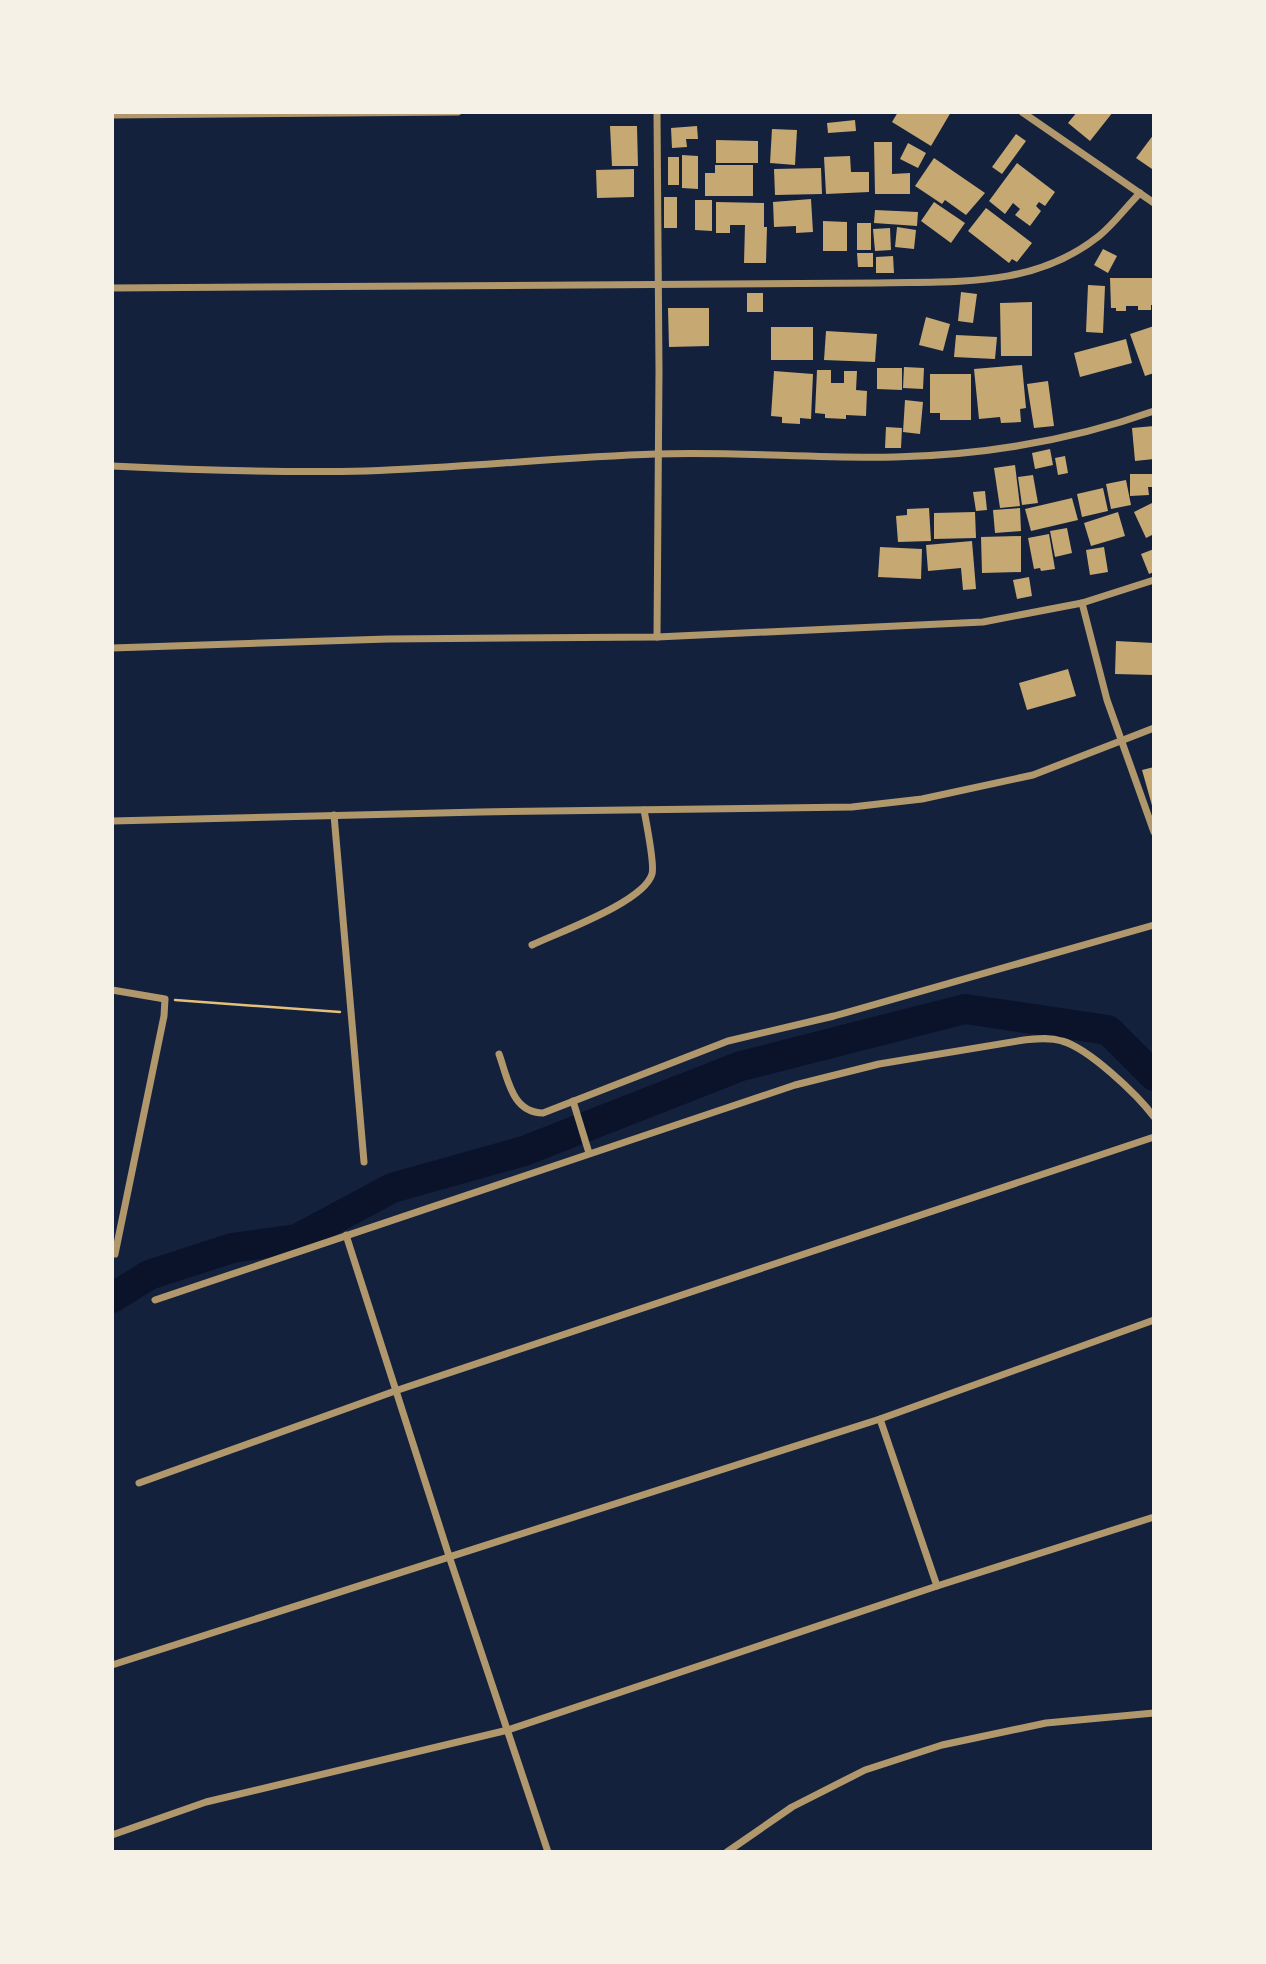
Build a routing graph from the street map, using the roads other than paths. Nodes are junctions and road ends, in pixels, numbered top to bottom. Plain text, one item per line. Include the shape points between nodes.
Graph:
1 (458, 112) edge
2 (657, 112) edge
3 (1022, 112) edge
4 (112, 115) edge
5 (1140, 193) junction
6 (1154, 203) edge
7 (659, 285) junction
8 (112, 288) edge
9 (1154, 411) edge
10 (658, 454) junction
11 (112, 466) edge
12 (1154, 580) edge
13 (1082, 603) junction
14 (657, 637) junction
15 (112, 648) edge
16 (1154, 728) edge
17 (1119, 740) junction
18 (644, 810) junction
19 (334, 815) junction
20 (112, 821) edge
21 (1154, 832) edge
22 (1154, 925) edge
23 (532, 945) dead end
24 (112, 990) edge
25 (499, 1054) dead end
26 (573, 1101) junction
27 (1154, 1117) edge
28 (1154, 1137) edge
29 (589, 1153) junction
30 (364, 1162) dead end
31 (346, 1235) junction
32 (115, 1254) dead end
33 (155, 1300) dead end
34 (1154, 1320) edge
35 (395, 1391) junction
36 (880, 1419) junction
37 (139, 1483) dead end
38 (1154, 1517) edge
39 (449, 1556) junction
40 (937, 1586) junction
41 (112, 1665) edge
42 (1154, 1713) edge
43 (508, 1730) junction
44 (112, 1835) edge
45 (548, 1852) edge
46 (727, 1852) edge

1 - 4 street
2 - 7 street
3 - 5 street
5 - 6 street
5 - 7 street via 1100,235 1064,260 1023,274 989,280
7 - 8 street
7 - 10 street
9 - 10 street via 1029,445 968,453 894,457
10 - 11 street via 369,471
10 - 14 street
12 - 13 street
13 - 14 street via 983,622
13 - 17 street
14 - 15 street
16 - 17 street
17 - 18 street via 1033,775 922,799 852,807
17 - 21 street
18 - 19 street
18 - 23 street via 652,873 647,883 621,904
19 - 20 street
19 - 30 street
22 - 26 street via 834,1016 729,1041
24 - 32 street via 165,999
25 - 26 street via 520,1105 531,1113
26 - 29 street
27 - 29 street via 1133,1091 1076,1047 1047,1038 879,1064 795,1085
28 - 35 street
29 - 31 street
31 - 33 street
31 - 35 street
34 - 36 street
35 - 37 street
35 - 39 street
36 - 39 street
36 - 40 street
38 - 40 street
39 - 41 street
39 - 43 street
40 - 43 street
42 - 46 street via 1046,1723 942,1745 865,1770 792,1807
43 - 44 street via 206,1802
43 - 45 street

